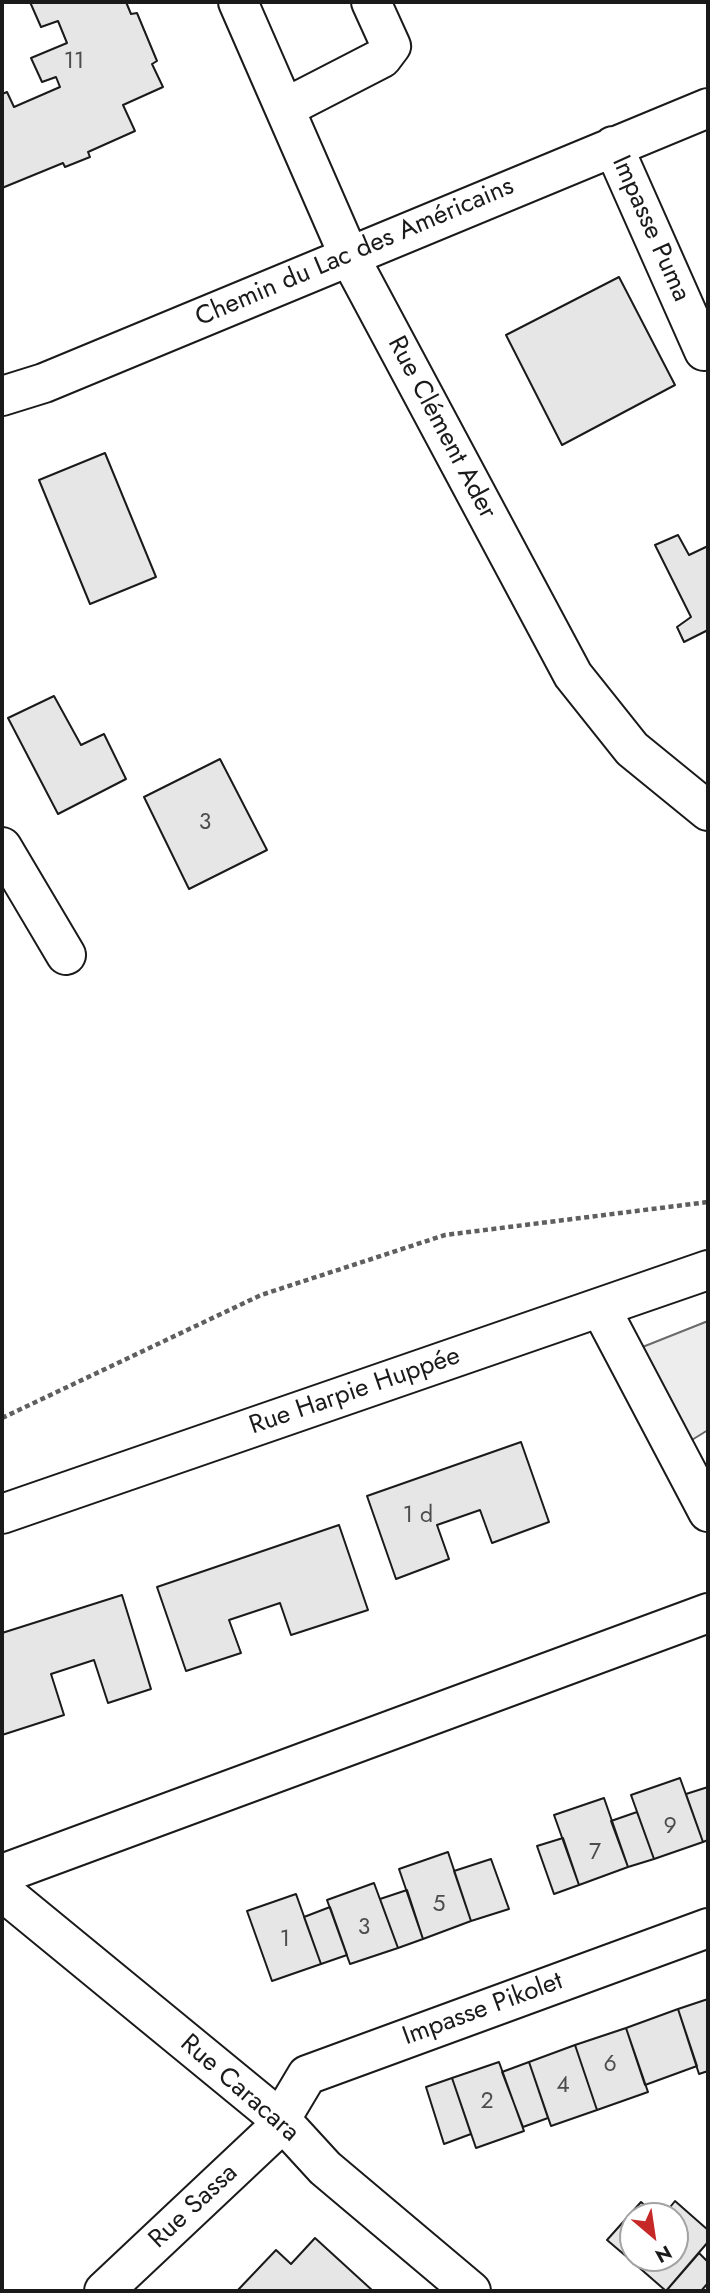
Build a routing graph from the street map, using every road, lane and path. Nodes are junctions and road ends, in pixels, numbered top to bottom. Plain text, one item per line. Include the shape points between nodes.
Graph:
1 (239, 2) edge
2 (371, 2) edge
3 (285, 108) junction
4 (708, 108) edge
5 (613, 146) junction
6 (349, 256) junction
7 (704, 351) dead end
8 (2, 396) edge
9 (708, 811) edge
10 (2, 846) edge
11 (66, 955) dead end
12 (708, 1202) edge
13 (708, 1270) edge
14 (601, 1309) junction
15 (2, 1418) edge
16 (708, 1511) edge
17 (2, 1514) edge
18 (708, 1613) edge
19 (2, 1874) edge
20 (2, 1891) edge
21 (708, 1928) edge
22 (281, 2120) junction
23 (104, 2291) edge
24 (471, 2291) edge

1 - 3 street, Rue Clément Ader
2 - 3 street via 391,46 383,58
3 - 6 street, Rue Clément Ader
4 - 5 street, Chemin du Lac des Américains
5 - 6 street, Chemin du Lac des Américains
5 - 7 street, Impasse Puma
6 - 8 street, Chemin du Lac des Américains via 44,383
6 - 9 street, Rue Clément Ader via 573,675 632,749
10 - 11 street
12 - 15 path via 445,1235 261,1295
13 - 14 street, Rue Harpie Huppée
14 - 16 street
14 - 17 street, Rue Harpie Huppée
18 - 19 street
20 - 22 street, Rue Caracara
21 - 22 street, Impasse Pikolet via 307,2075
22 - 23 street, Rue Sassa
22 - 24 street, Rue Caracara via 326,2168

